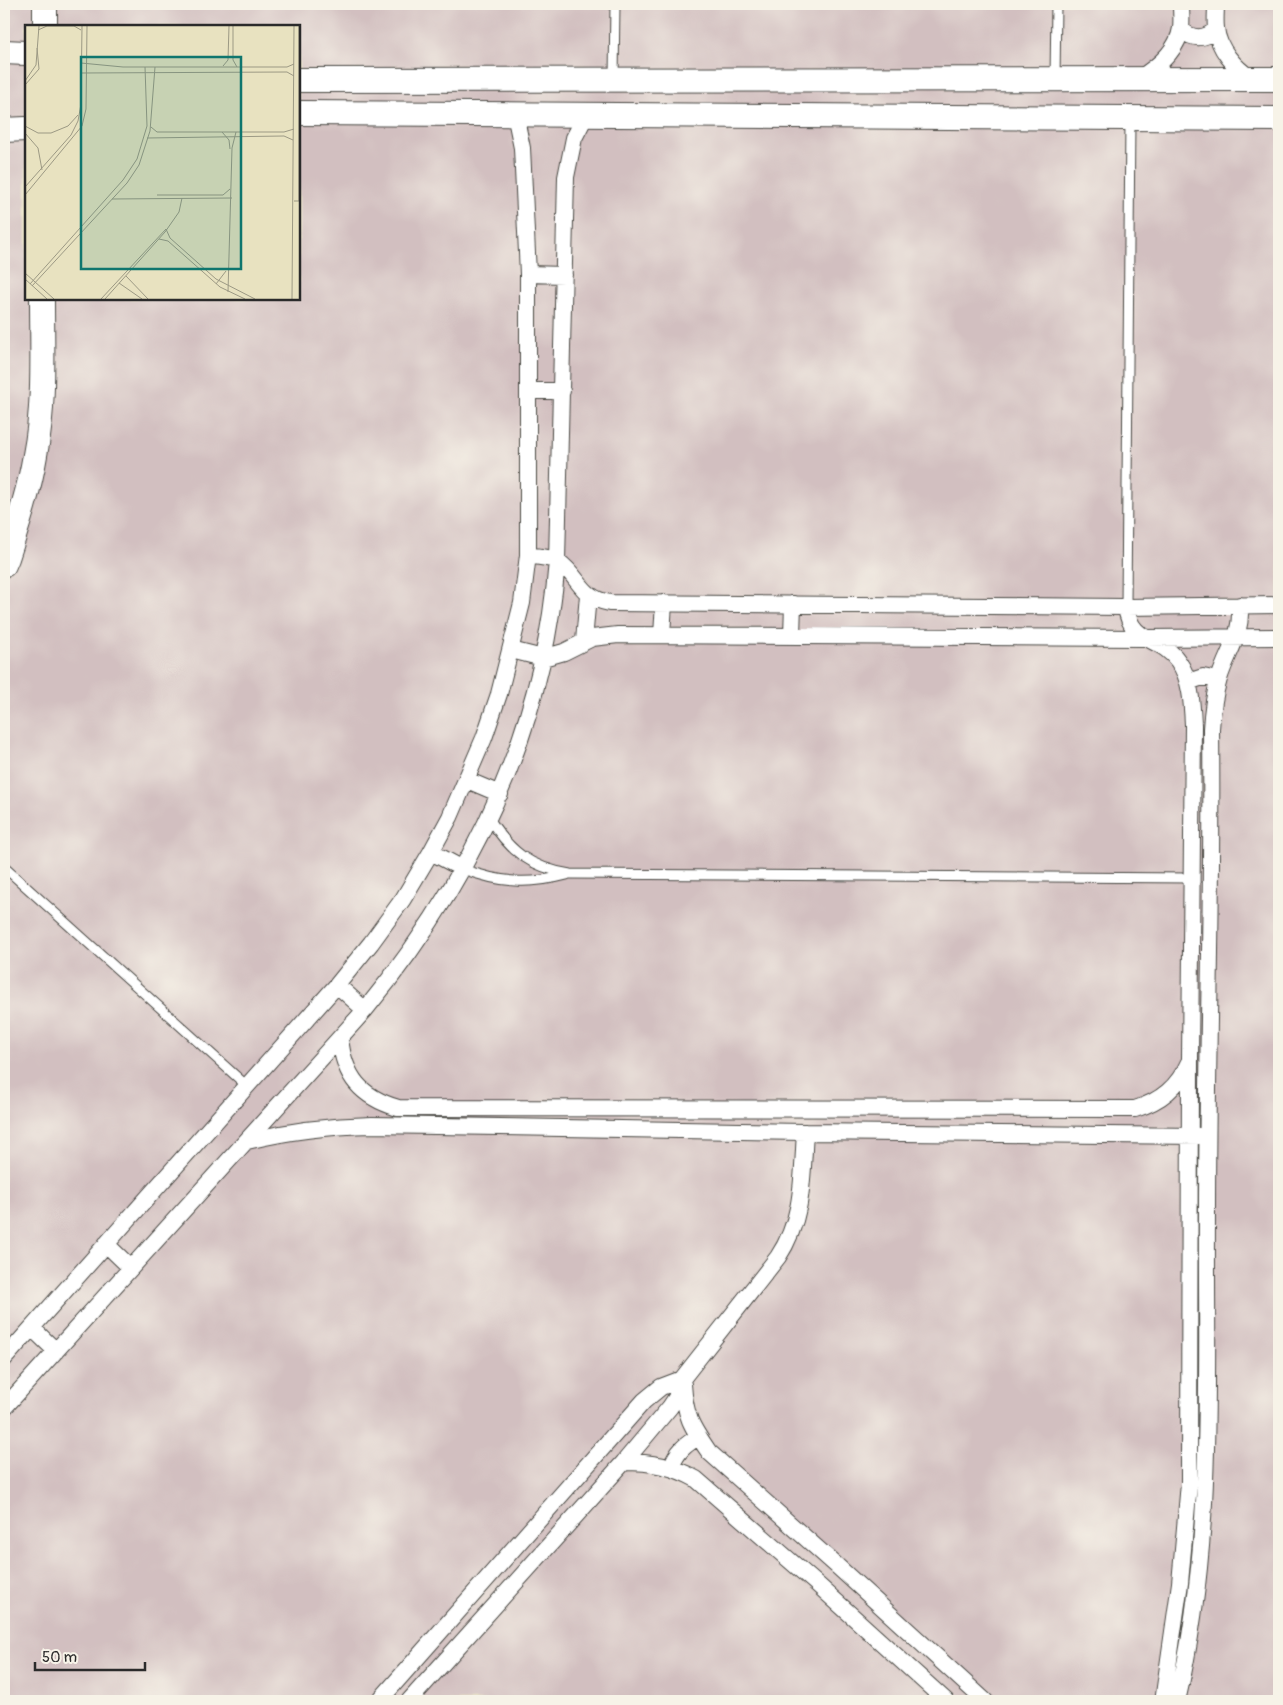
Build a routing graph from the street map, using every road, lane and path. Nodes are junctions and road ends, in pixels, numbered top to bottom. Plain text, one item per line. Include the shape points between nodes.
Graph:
1 (46, 4) edge
2 (615, 4) edge
3 (1056, 4) edge
4 (1181, 4) edge
5 (1216, 4) edge
6 (46, 25) edge
7 (1181, 29) junction
8 (1216, 29) junction
9 (4, 52) edge
10 (25, 53) edge
11 (1137, 79) junction
12 (1252, 79) junction
13 (1279, 79) edge
14 (300, 80) edge
15 (515, 80) junction
16 (589, 80) junction
17 (614, 80) junction
18 (734, 80) junction
19 (959, 80) junction
20 (1054, 80) junction
21 (300, 113) edge
22 (515, 114) junction
23 (586, 115) junction
24 (733, 116) junction
25 (959, 117) junction
26 (1130, 118) junction
27 (1279, 119) edge
28 (25, 129) edge
29 (4, 130) edge
30 (528, 274) junction
31 (564, 275) junction
32 (42, 300) edge
33 (528, 391) junction
34 (562, 392) junction
35 (528, 555) junction
36 (5, 560) edge
37 (557, 561) junction
38 (588, 595) junction
39 (664, 603) junction
40 (793, 604) junction
41 (1240, 605) junction
42 (1279, 605) edge
43 (1126, 607) junction
44 (662, 635) junction
45 (792, 635) junction
46 (1237, 636) junction
47 (1279, 637) edge
48 (1145, 638) junction
49 (584, 641) junction
50 (511, 650) junction
51 (543, 658) junction
52 (1218, 680) junction
53 (1188, 682) junction
54 (1194, 746) junction
55 (1211, 746) junction
56 (467, 780) junction
57 (500, 794) junction
58 (489, 818) junction
59 (431, 852) junction
60 (4, 867) edge
61 (463, 869) junction
62 (570, 874) junction
63 (1192, 878) junction
64 (337, 985) junction
65 (366, 1010) junction
66 (340, 1038) junction
67 (1190, 1060) junction
68 (247, 1086) junction
69 (428, 1108) junction
70 (700, 1109) junction
71 (428, 1127) junction
72 (700, 1130) junction
73 (805, 1132) junction
74 (1190, 1136) junction
75 (1207, 1136) junction
76 (247, 1141) junction
77 (106, 1244) junction
78 (132, 1268) junction
79 (32, 1328) junction
80 (56, 1351) junction
81 (4, 1359) edge
82 (682, 1379) junction
83 (1198, 1382) junction
84 (4, 1408) edge
85 (699, 1437) junction
86 (624, 1462) junction
87 (671, 1467) junction
88 (836, 1565) junction
89 (818, 1585) junction
90 (915, 1638) junction
91 (897, 1657) junction
92 (378, 1701) edge
93 (409, 1701) edge
94 (946, 1701) edge
95 (984, 1701) edge
96 (1163, 1701) edge
97 (1177, 1701) edge

1 - 6 street
2 - 17 lane
3 - 20 lane
4 - 7 street
5 - 8 street
7 - 8 street via 1198,38
7 - 11 street via 1164,59
8 - 12 street via 1229,58
9 - 10 street
11 - 12 street
11 - 20 street
12 - 13 street
14 - 15 street
15 - 16 street
15 - 22 street
16 - 17 street
16 - 23 street
17 - 18 street
18 - 19 street
18 - 24 street
19 - 20 street
19 - 25 street
21 - 22 street
22 - 23 street
22 - 30 street via 522,148
23 - 24 street
23 - 31 street via 574,138 566,177
24 - 25 street
25 - 26 street
26 - 27 street
26 - 43 lane
28 - 29 street
30 - 31 street
30 - 33 street
31 - 34 street
32 - 36 street via 40,416 36,453 28,490
33 - 34 street
33 - 35 street
34 - 37 street
35 - 37 street
35 - 50 street via 522,603
37 - 38 street
37 - 51 street
38 - 39 street via 610,603
38 - 49 street
39 - 40 street
39 - 44 street
40 - 43 street
40 - 45 street
41 - 42 street
41 - 43 street
41 - 46 street
43 - 48 street via 1131,626
44 - 45 street
44 - 49 street via 609,635
45 - 48 street
46 - 47 street
46 - 48 street
46 - 52 street
48 - 53 street via 1168,650 1177,659
49 - 51 street via 564,652
50 - 51 street
50 - 56 street via 496,703
51 - 57 street
52 - 53 street via 1203,677
52 - 55 street via 1212,712
53 - 54 street
54 - 55 street
54 - 63 street
55 - 75 street
56 - 57 street
56 - 59 street
57 - 58 street
58 - 61 street
58 - 62 lane via 514,851 537,865
59 - 61 street
59 - 64 street via 371,943
60 - 68 lane
61 - 62 lane via 484,877 520,882 549,880
61 - 65 street via 417,944
62 - 63 lane
63 - 67 street
64 - 65 street
64 - 68 street
65 - 66 street
66 - 69 street via 347,1070 368,1095 398,1108
66 - 76 street
67 - 70 street via 1174,1086 1156,1100 1135,1108
67 - 74 street
68 - 77 street
69 - 70 street
69 - 71 street
70 - 72 street
71 - 72 street
71 - 76 street via 321,1127
72 - 73 street
73 - 74 street
73 - 82 street via 798,1213 787,1244
74 - 75 street
74 - 83 street
75 - 83 street
76 - 78 street
77 - 78 street
77 - 79 street
78 - 80 street
79 - 80 street
79 - 81 street
80 - 84 street
82 - 85 street via 684,1407
82 - 86 street via 670,1407
82 - 92 street via 661,1388 644,1401
83 - 96 street via 1179,1593
83 - 97 street via 1205,1484 1192,1620
85 - 87 street via 681,1449
85 - 88 street via 709,1452
86 - 87 street
86 - 93 street
87 - 89 street via 696,1479
88 - 89 street
88 - 90 street
89 - 91 street
90 - 91 street
90 - 95 street
91 - 94 street

